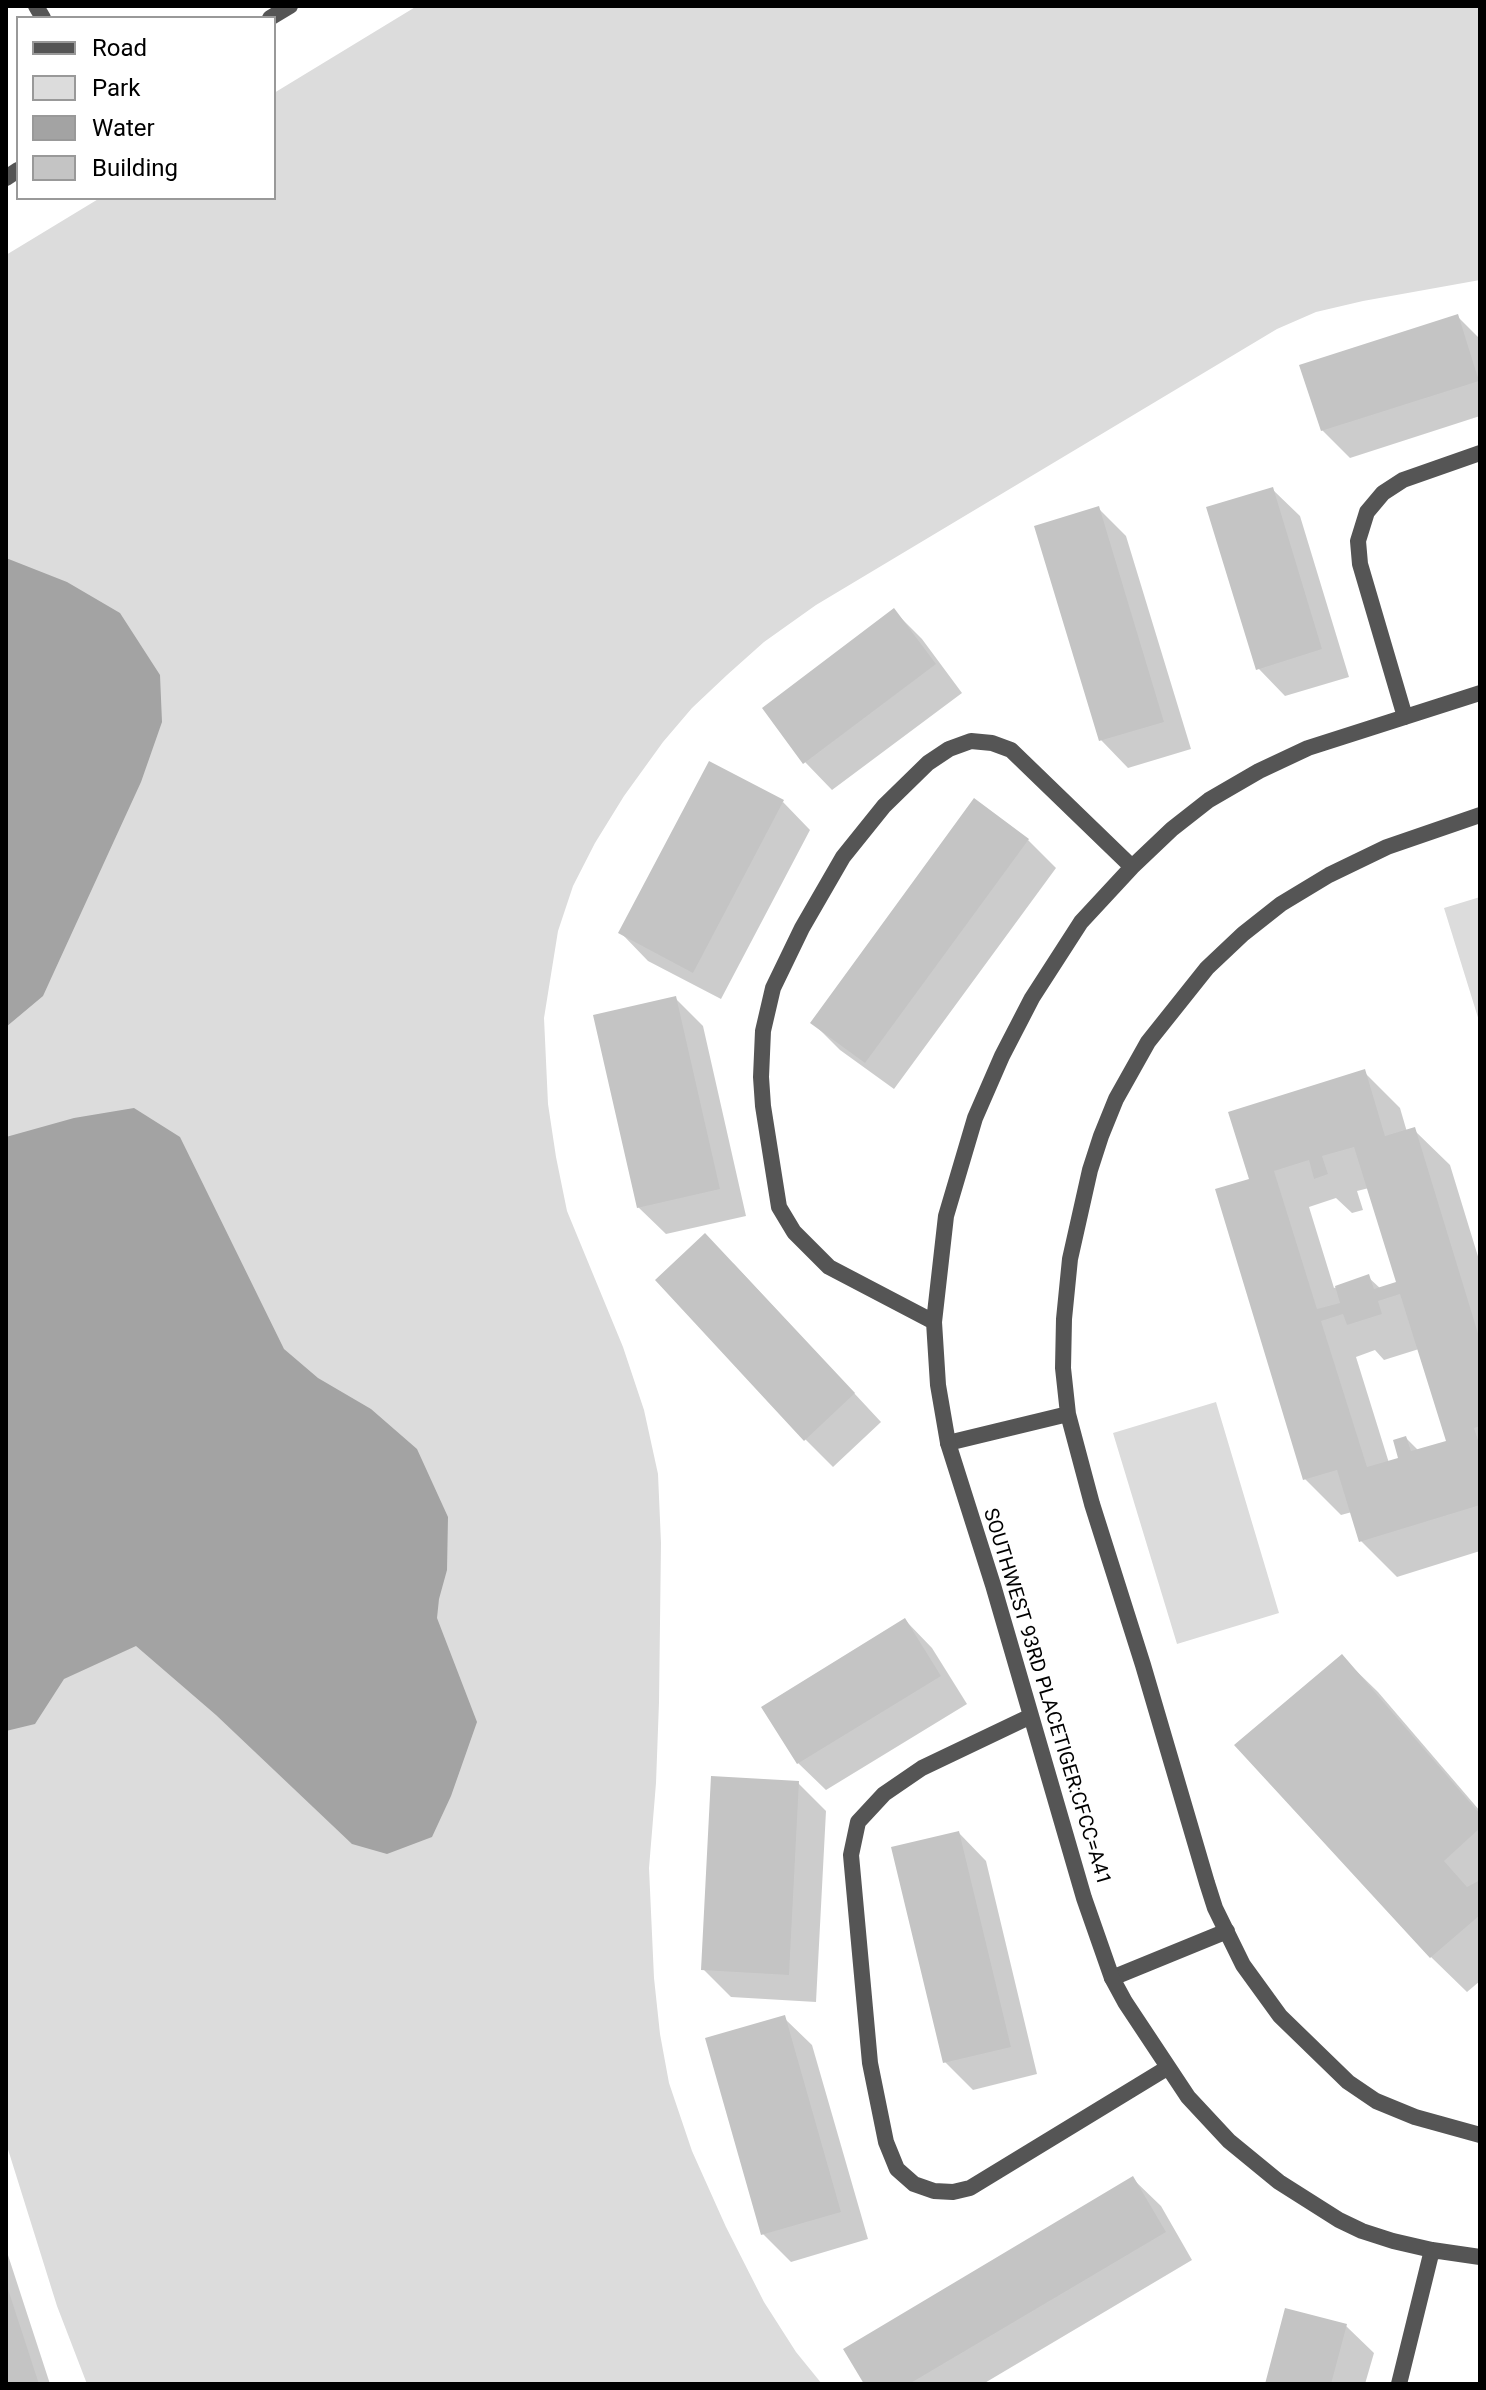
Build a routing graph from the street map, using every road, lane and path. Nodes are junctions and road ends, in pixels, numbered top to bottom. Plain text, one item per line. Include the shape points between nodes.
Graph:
1 (1480, 453) edge
2 (1480, 693) edge
3 (1405, 717) junction
4 (1480, 815) edge
5 (1132, 867) junction
6 (934, 1322) junction
7 (1068, 1414) junction
8 (948, 1443) junction
9 (1031, 1716) junction
10 (1227, 1931) junction
11 (1112, 1978) junction
12 (1167, 2068) junction
13 (1480, 2135) edge
14 (1432, 2250) junction
15 (1480, 2257) edge
16 (1399, 2384) edge

1 - 3 street via 1403,480 1383,493 1367,512 1358,541 1360,564
2 - 3 street, SOUTHWEST 93RD PLACETIGER:CFCC=A41
3 - 5 street, SOUTHWEST 93RD PLACETIGER:CFCC=A41 via 1308,748 1259,771 1209,800
4 - 7 street via 1387,847 1281,904 1207,968 1148,1042 1101,1136 1079,1214 1064,1319
5 - 6 street, SOUTHWEST 93RD PLACETIGER:CFCC=A41 via 1081,922 1055,961 975,1118 946,1216
5 - 6 street via 1011,750 971,741 928,763 843,857 773,988 763,1031 761,1077 779,1207 794,1232 829,1267
6 - 8 street, SOUTHWEST 93RD PLACETIGER:CFCC=A41
7 - 8 street
7 - 10 street via 1207,1883
8 - 9 street, SOUTHWEST 93RD PLACETIGER:CFCC=A41
9 - 11 street, SOUTHWEST 93RD PLACETIGER:CFCC=A41
9 - 12 street via 922,1768 884,1794 858,1822 852,1870 870,2063 886,2142 897,2169 914,2184 934,2191 970,2188
10 - 11 street
10 - 13 street via 1262,1993 1330,2066 1376,2101
11 - 12 street, SOUTHWEST 93RD PLACETIGER:CFCC=A41
12 - 14 street, SOUTHWEST 93RD PLACETIGER:CFCC=A41 via 1229,2141 1309,2202 1362,2231
14 - 15 street, SOUTHWEST 93RD PLACETIGER:CFCC=A41
14 - 16 street

